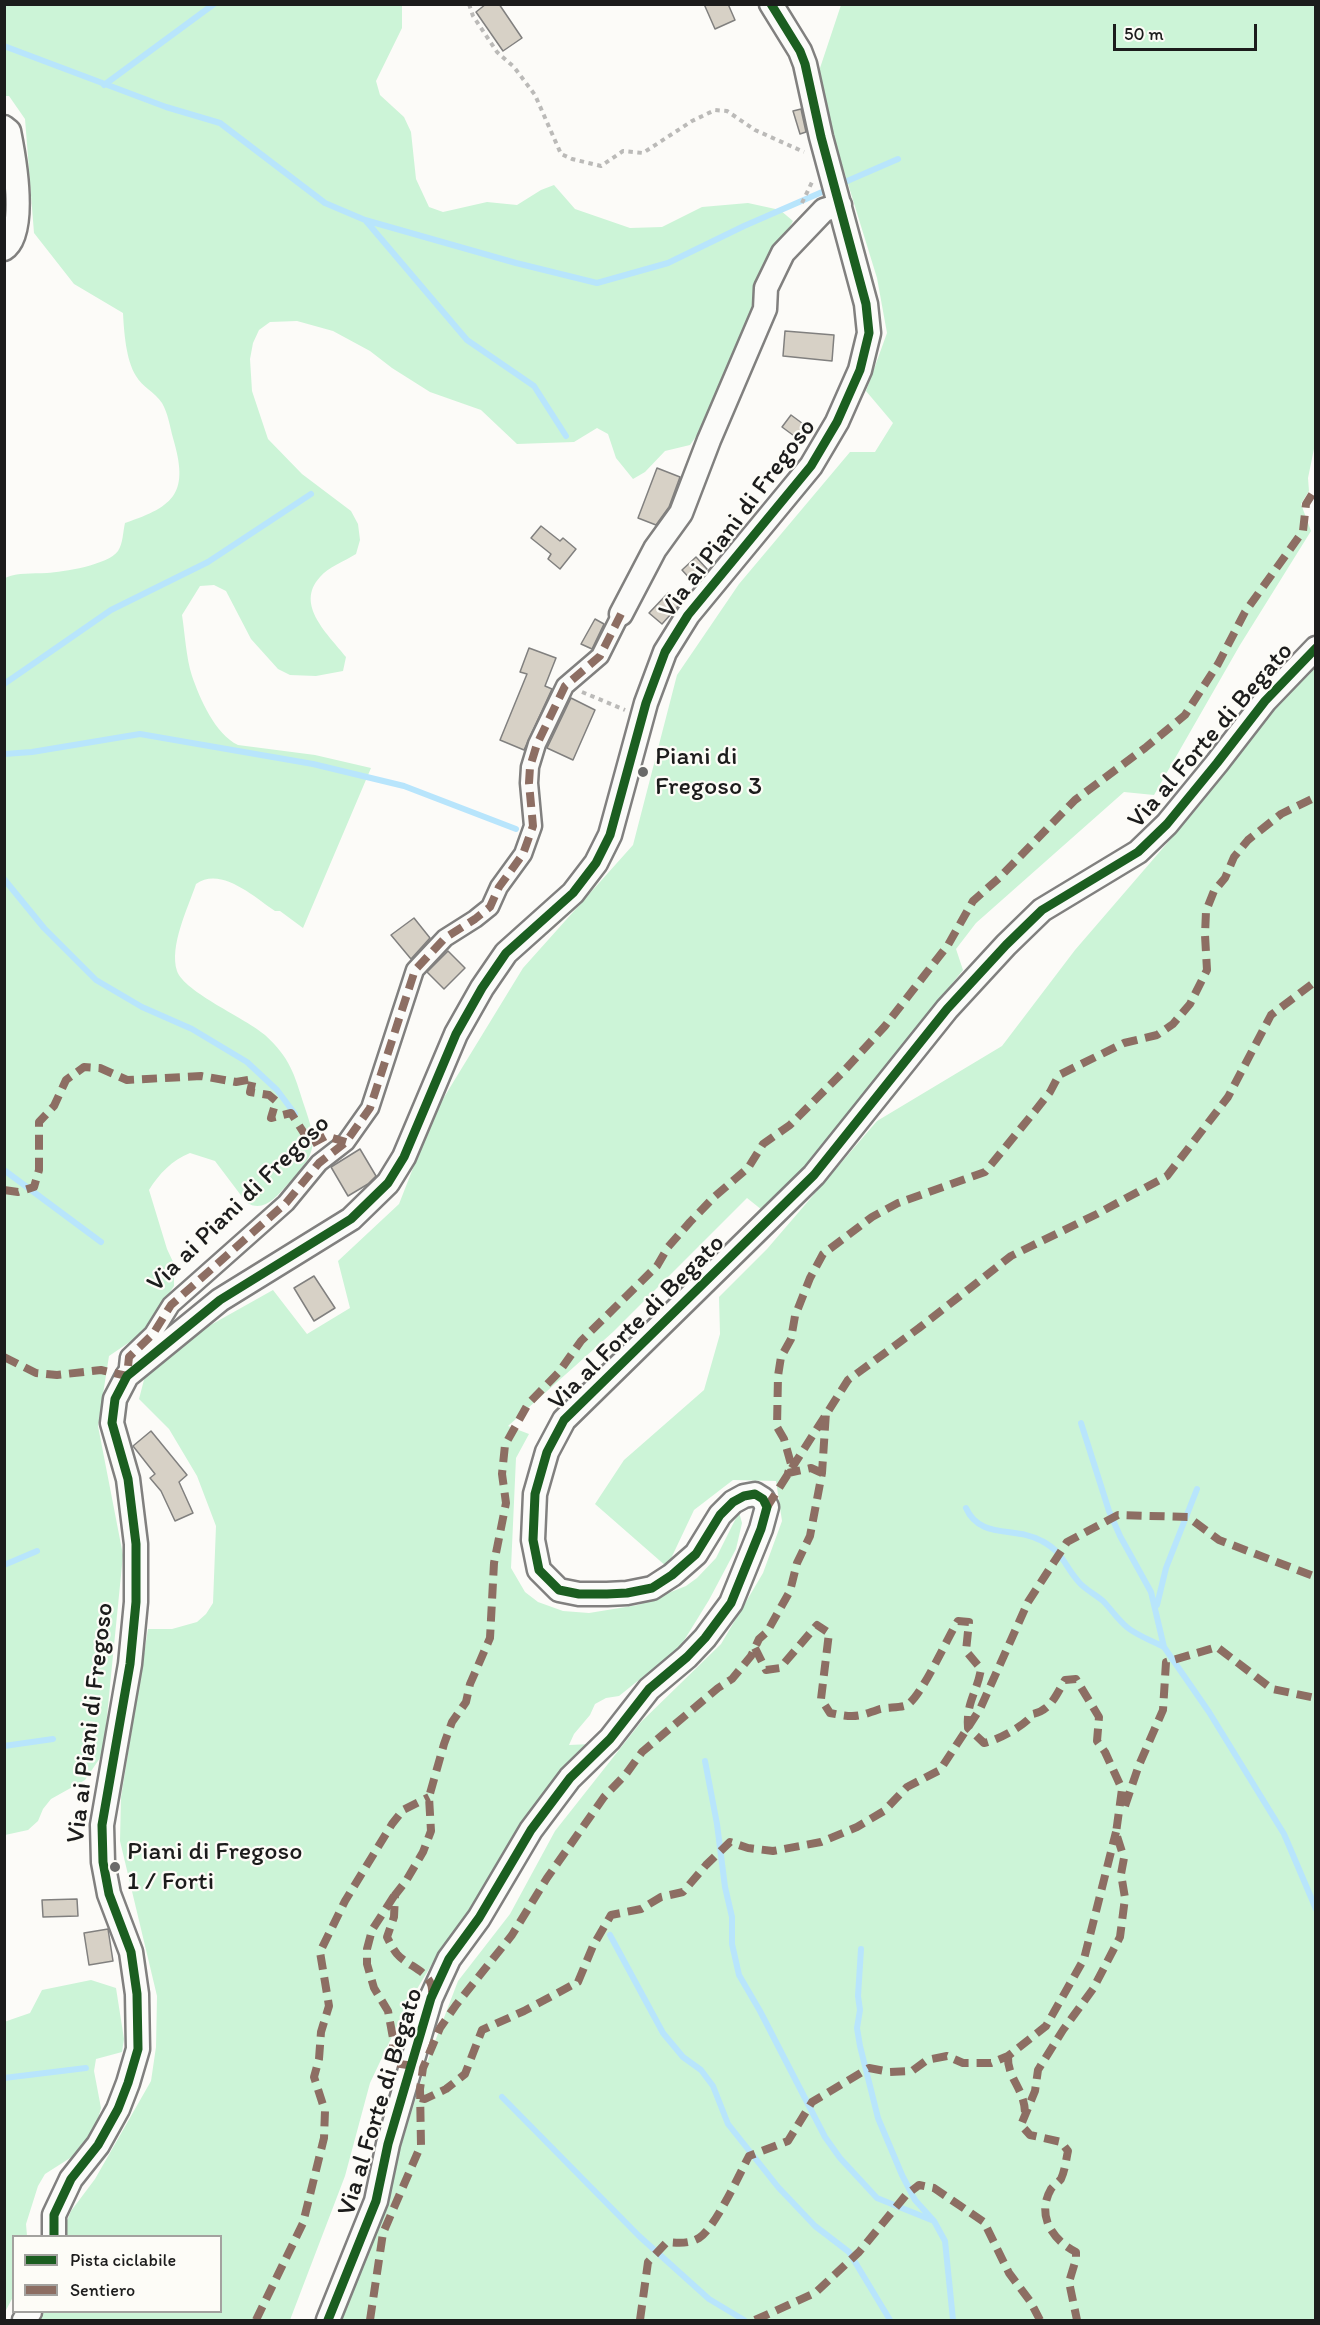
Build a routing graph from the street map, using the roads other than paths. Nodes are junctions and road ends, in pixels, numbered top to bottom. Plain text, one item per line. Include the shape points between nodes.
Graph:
1 (771, 4) edge
2 (4, 127) edge
3 (840, 205) junction
4 (4, 249) edge
5 (621, 614) joint
6 (1316, 648) edge
7 (127, 1376) junction
8 (54, 2235) edge
9 (328, 2320) edge

1 - 3 street, Via ai Piani di Fregoso via 800,51
2 - 4 street via 9,131 18,179 16,234
3 - 5 street, Via ai Piani di Fregoso via 824,210 783,253 765,288 765,309 681,513 637,580
3 - 7 street, Via ai Piani di Fregoso via 866,304 869,333 860,370 837,422 811,466 688,615 665,652 646,703 610,835 596,863 573,893 506,953 482,988 456,1034 404,1156 388,1183 351,1219 219,1300
5 - 7 street, Via ai Piani di Fregoso via 600,656 565,686 537,744 529,783 533,826 523,854 489,907 445,938 415,970 370,1108 346,1142 319,1163 286,1203 171,1305 153,1334 129,1357
6 - 9 street, Via al Forte di Begato via 1264,701 1167,824 1138,852 1042,910 1006,945 947,1009 814,1175 564,1420 547,1452 535,1494 532,1540 539,1570 559,1590 607,1594 652,1588 696,1554 720,1515 733,1502 755,1494 767,1507 731,1603 687,1658 649,1689 610,1739 570,1778 531,1830 479,1918 449,1959 428,2009 388,2144 376,2201
7 - 8 street, Via ai Piani di Fregoso via 115,1398 112,1423 128,1479 136,1544 136,1602 102,1843 109,1894 131,1952 138,2049 118,2109 98,2145 70,2179 54,2215

